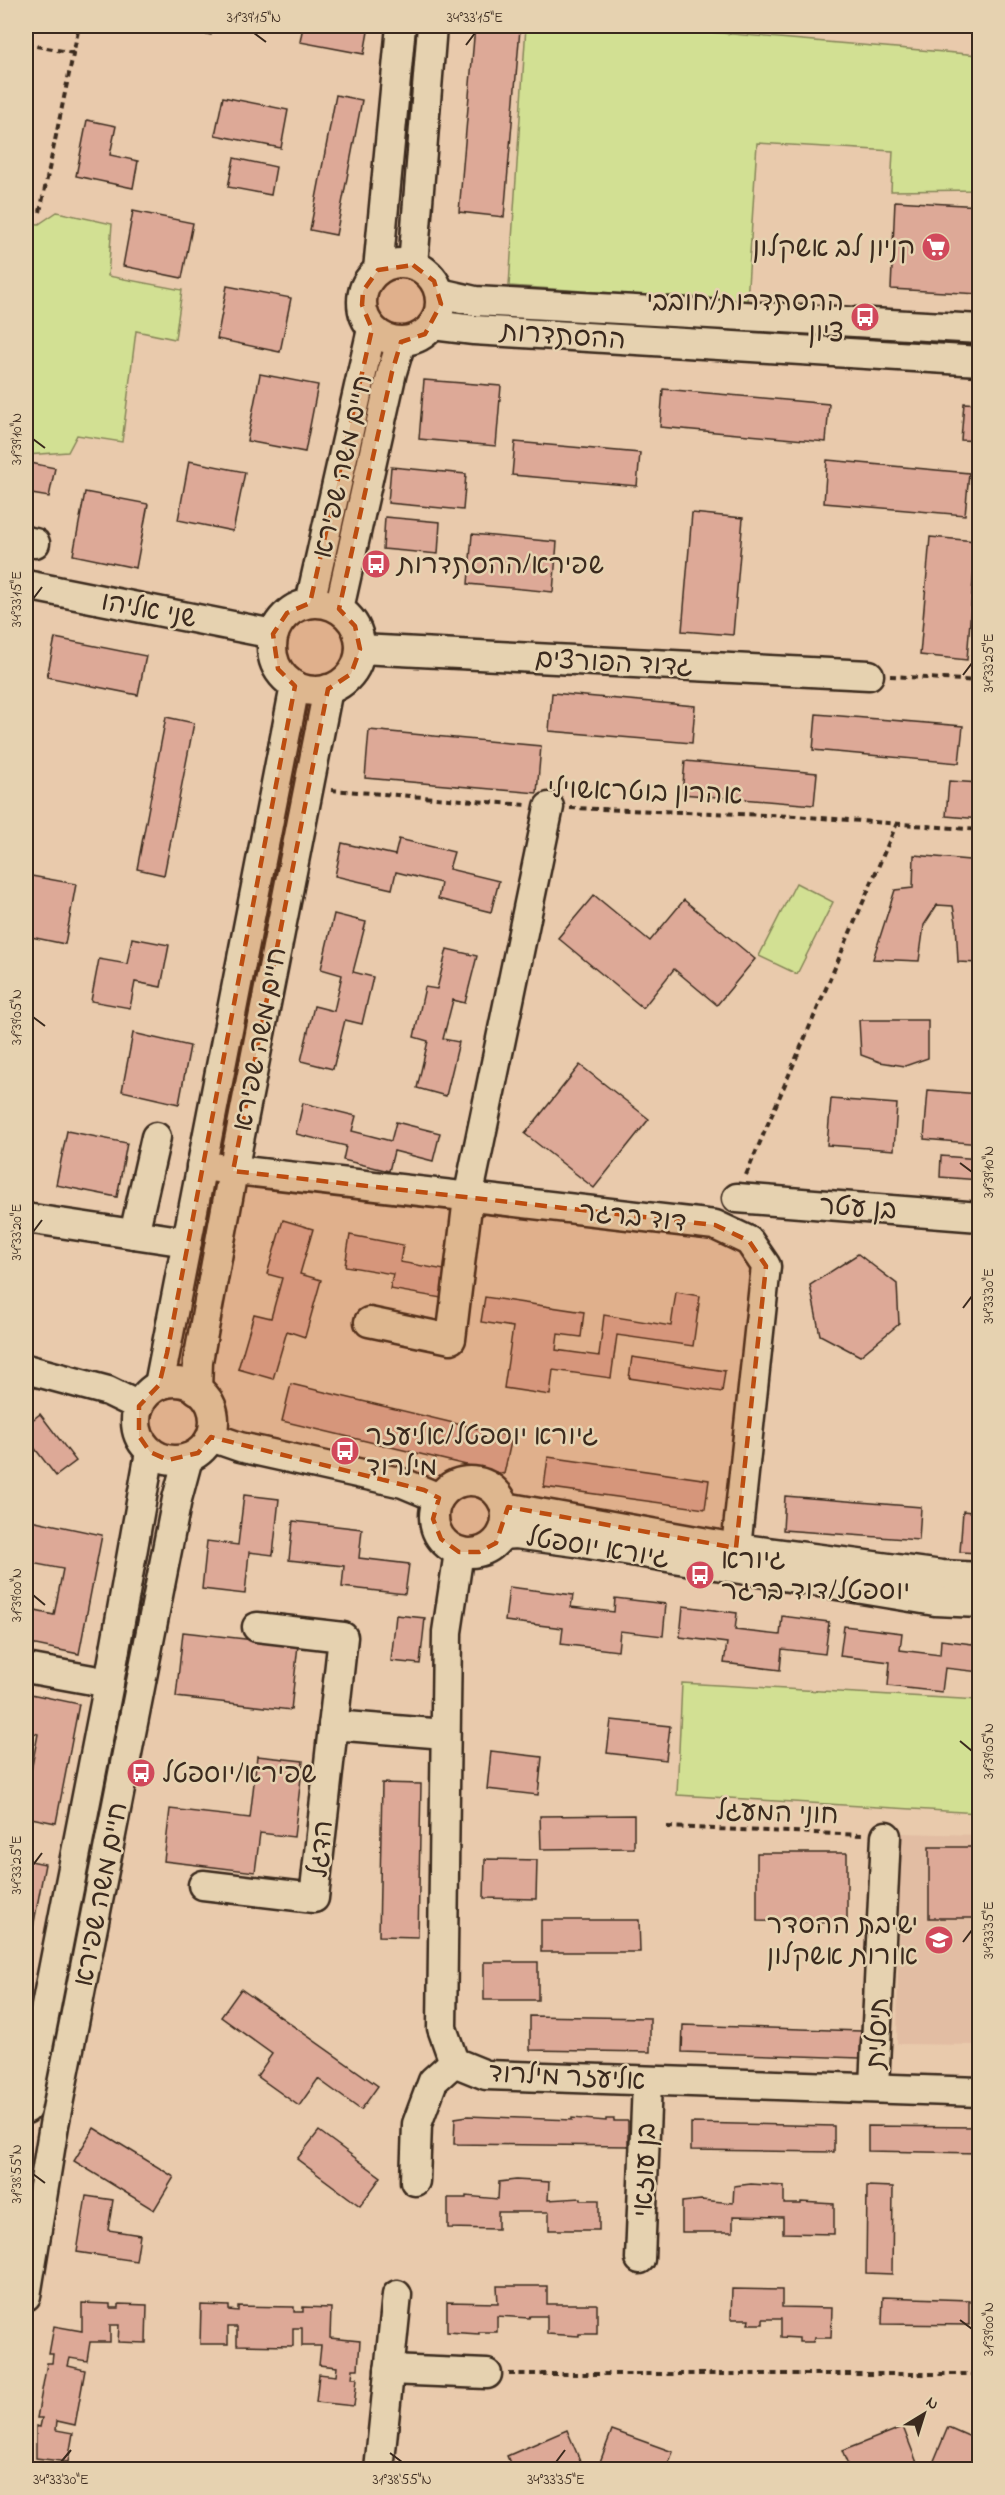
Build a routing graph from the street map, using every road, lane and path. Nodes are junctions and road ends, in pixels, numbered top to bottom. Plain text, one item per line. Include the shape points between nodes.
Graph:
1 (79, 26) edge
2 (401, 26) edge
3 (432, 26) edge
4 (26, 44) edge
5 (73, 53) junction
6 (40, 212) dead end
7 (413, 265) junction
8 (378, 270) junction
9 (440, 293) junction
10 (433, 325) junction
11 (372, 329) junction
12 (980, 329) edge
13 (401, 342) junction
14 (980, 362) edge
15 (26, 585) edge
16 (310, 603) junction
17 (339, 609) junction
18 (273, 634) junction
19 (360, 650) junction
20 (869, 675) joint
21 (980, 681) edge
22 (296, 686) junction
23 (328, 689) junction
24 (308, 788) junction
25 (549, 807) junction
26 (897, 823) junction
27 (980, 830) edge
28 (156, 1137) dead end
29 (201, 1166) junction
30 (233, 1171) junction
31 (468, 1198) junction
32 (737, 1198) joint
33 (980, 1217) edge
34 (26, 1218) edge
35 (135, 1234) junction
36 (187, 1242) junction
37 (369, 1322) dead end
38 (26, 1369) edge
39 (159, 1385) junction
40 (197, 1390) junction
41 (139, 1406) junction
42 (211, 1437) junction
43 (150, 1452) junction
44 (188, 1458) junction
45 (439, 1497) junction
46 (505, 1507) junction
47 (502, 1535) junction
48 (736, 1548) junction
49 (459, 1552) junction
50 (980, 1576) edge
51 (980, 1603) edge
52 (257, 1627) dead end
53 (26, 1668) edge
54 (109, 1683) junction
55 (333, 1725) junction
56 (445, 1734) junction
57 (667, 1827) dead end
58 (886, 1836) joint
59 (203, 1885) dead end
60 (33, 2018) edge
61 (454, 2062) junction
62 (647, 2082) junction
63 (874, 2086) junction
64 (980, 2092) edge
65 (26, 2109) edge
66 (415, 2181) dead end
67 (640, 2259) dead end
68 (397, 2295) dead end
69 (26, 2296) edge
70 (389, 2370) junction
71 (487, 2374) joint
72 (980, 2374) edge
73 (379, 2469) edge

1 - 5 path
2 - 8 street
3 - 7 street
4 - 5 path
5 - 6 path
7 - 8 street via 401,263
7 - 9 street via 425,271
8 - 11 street via 363,291 365,317
9 - 10 street via 441,304
9 - 12 street, ההסתדרות via 475,301
10 - 13 street via 414,340
10 - 14 street, ההסתדרות
11 - 13 street
11 - 16 street, חיים משה שפירא
13 - 17 street, חיים משה שפירא
15 - 18 street, שני אליהו
16 - 17 street
16 - 18 street via 287,613
17 - 19 street via 355,626
18 - 22 street via 273,658 285,679
19 - 20 street, גדוד הפורצים
19 - 23 street via 351,674
20 - 21 path
22 - 23 street via 312,691
22 - 29 street, חיים משה שפירא
23 - 24 street, חיים משה שפירא
24 - 25 path, אהרון בוטראשוילי
24 - 30 street, חיים משה שפירא
25 - 26 path, אהרון בוטראשוילי
25 - 31 street
26 - 27 path, אהרון בוטראשוילי
26 - 32 path
28 - 35 street
29 - 30 street, דוד ברגר
29 - 36 street, חיים משה שפירא
30 - 31 street, דוד ברגר
30 - 40 street, חיים משה שפירא via 198,1361
31 - 37 street via 451,1339
31 - 48 street, דוד ברגר via 716,1225 749,1241 766,1266
32 - 33 street, בן עטר
34 - 35 street
35 - 36 street
36 - 39 street, חיים משה שפירא
38 - 41 street via 108,1391
39 - 40 street via 179,1383
39 - 41 street
40 - 42 street via 213,1416
41 - 43 street via 139,1436
42 - 44 street
42 - 45 street via 403,1483
43 - 44 street via 168,1460
43 - 54 street, חיים משה שפירא
44 - 69 street, חיים משה שפירא via 54,2125
45 - 46 street via 447,1488 469,1480 491,1487
45 - 49 street via 436,1530 449,1547
46 - 47 street
46 - 48 street, גיורא יוספטל
47 - 49 street via 479,1552
47 - 51 street, גיורא יוספטל via 576,1542 935,1601
48 - 50 street, גיורא יוספטל via 942,1575
49 - 56 street, אליעזר מילרוד via 447,1632
52 - 55 street, הדגל via 343,1637
53 - 54 street
54 - 60 street, חיים משה שפירא
55 - 56 street
55 - 59 street, הדגל via 315,1898
56 - 61 street, אליעזר מילרוד via 442,2028
57 - 58 path, חוני המעגל
58 - 63 street, תיסלית
60 - 65 street, חיים משה שפירא
61 - 62 street, אליעזר מילרוד via 486,2075
61 - 66 street via 433,2081 417,2124
62 - 63 street, אליעזר מילרוד
62 - 67 street, בן עוזאי
63 - 64 street, אליעזר מילרוד
68 - 70 street
70 - 71 street
70 - 73 street
71 - 72 path

